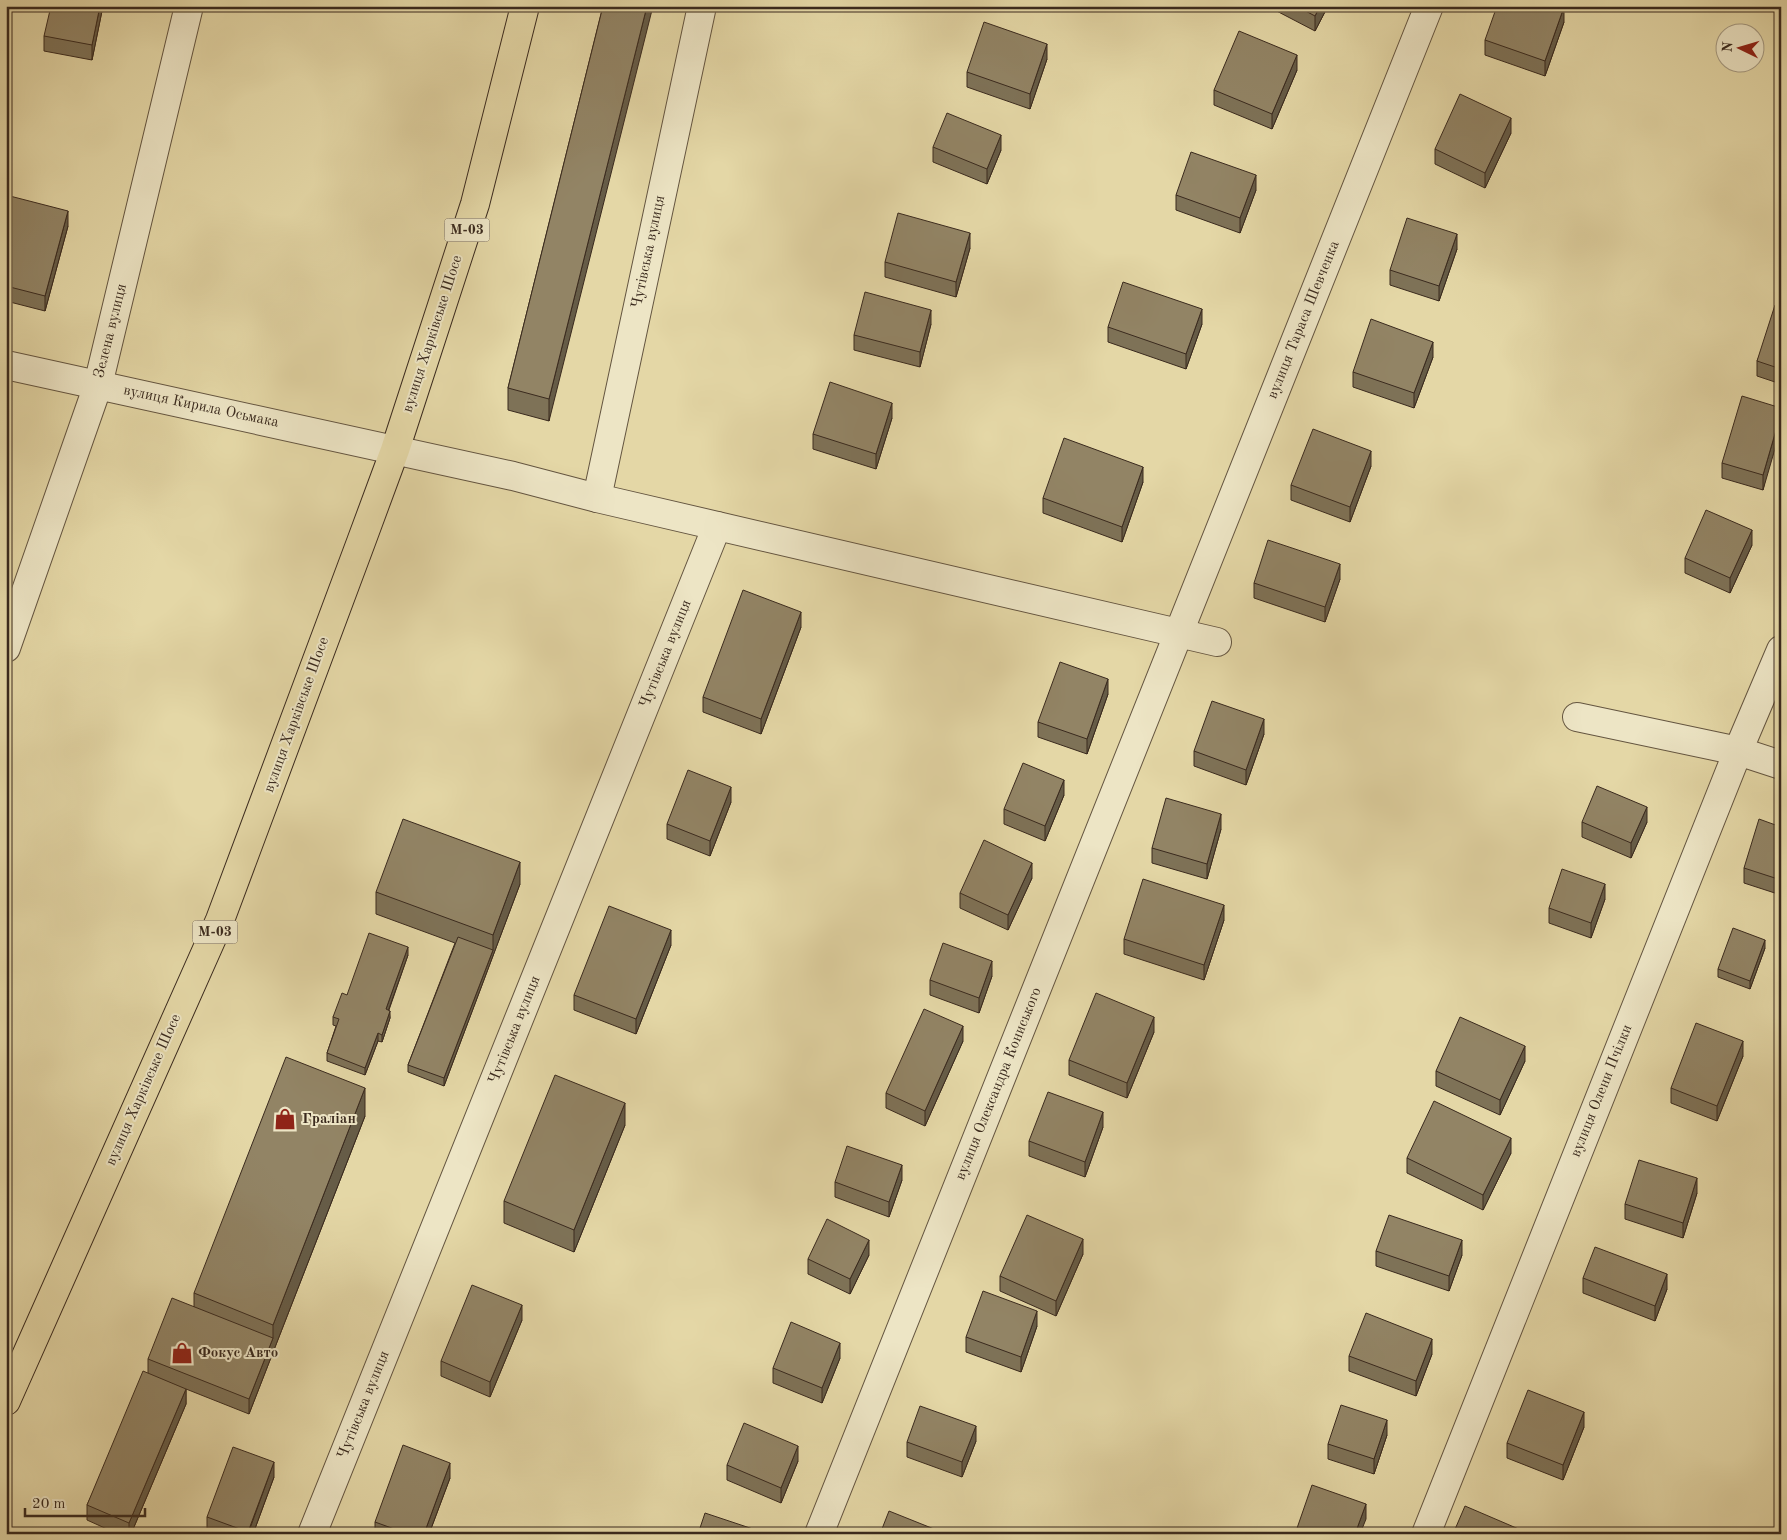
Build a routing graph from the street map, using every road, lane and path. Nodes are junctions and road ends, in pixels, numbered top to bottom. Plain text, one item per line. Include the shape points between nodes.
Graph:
1 (189, 6) edge
2 (525, 6) edge
3 (702, 6) edge
4 (1429, 6) edge
5 (6, 365) edge
6 (98, 385) junction
7 (396, 450) junction
8 (597, 498) junction
9 (717, 526) junction
10 (1179, 633) junction
11 (1217, 642) dead end
12 (6, 648) edge
13 (1781, 650) edge
14 (1577, 717) dead end
15 (1738, 751) junction
16 (1781, 765) edge
17 (6, 1402) edge
18 (312, 1534) edge
19 (819, 1534) edge
20 (1426, 1534) edge

1 - 6 street, Зелена вулиця
2 - 7 highway, вулиця Харківське Шосе / М-03 via 475,204
3 - 8 street, Чутівська вулиця
4 - 10 street, вулиця Тараса Шевченка
5 - 6 street, вулиця Кирила Осьмака
6 - 7 street, вулиця Кирила Осьмака
6 - 12 street, Зелена вулиця
7 - 8 street, вулиця Кирила Осьмака
7 - 17 highway, вулиця Харківське Шосе / М-03 via 220,920
8 - 9 street, вулиця Кирила Осьмака
9 - 10 street, вулиця Кирила Осьмака
9 - 18 street, Чутівська вулиця
10 - 11 street, вулиця Кирила Осьмака
10 - 19 street, вулиця Олександра Кониського
13 - 15 street, вулиця Олени Пчілки
14 - 15 street
15 - 16 street
15 - 20 street, вулиця Олени Пчілки

